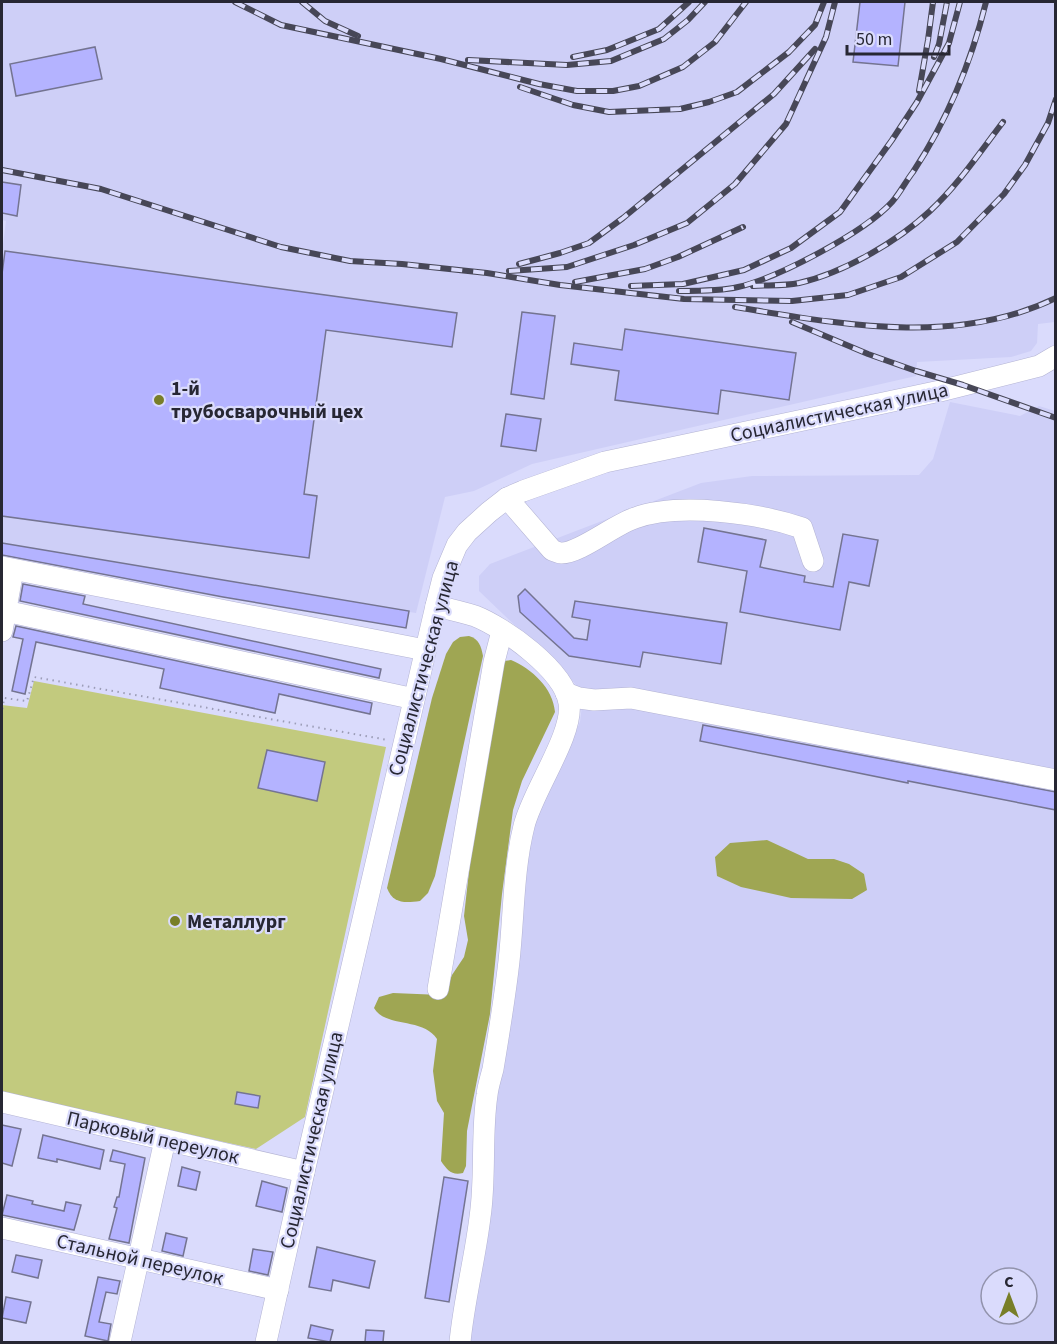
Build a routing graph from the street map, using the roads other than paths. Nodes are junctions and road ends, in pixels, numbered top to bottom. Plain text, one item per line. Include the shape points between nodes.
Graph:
1 (1056, 356) edge
2 (507, 498) junction
3 (813, 561) dead end
4 (7, 568) edge
5 (436, 606) junction
6 (3, 621) edge
7 (502, 631) junction
8 (425, 650) junction
9 (566, 693) junction
10 (410, 698) dead end
11 (1056, 780) edge
12 (438, 989) dead end
13 (2, 1102) edge
14 (165, 1140) junction
15 (303, 1172) junction
16 (2, 1228) edge
17 (138, 1259) junction
18 (278, 1290) junction
19 (120, 1342) edge
20 (266, 1342) edge
21 (460, 1342) edge

1 - 2 street, Социалистическая улица via 1039,366 940,391 605,462
2 - 3 street via 552,550 561,553 580,548 635,517 671,511 708,511 802,528
2 - 5 street, Социалистическая улица via 457,544
4 - 6 street
4 - 8 street
5 - 7 street via 475,616
5 - 8 street, Социалистическая улица
6 - 10 street
7 - 9 street via 550,671
7 - 12 street
8 - 15 street, Социалистическая улица
9 - 11 street via 594,700 631,698
9 - 21 street via 568,718 561,741 524,825 509,962 487,1094 480,1217
13 - 14 street, Парковый переулок
14 - 15 street, Парковый переулок
14 - 17 street
15 - 18 street, Социалистическая улица
16 - 17 street, Стальной переулок
17 - 18 street, Стальной переулок
17 - 19 street
18 - 20 street, Социалистическая улица

